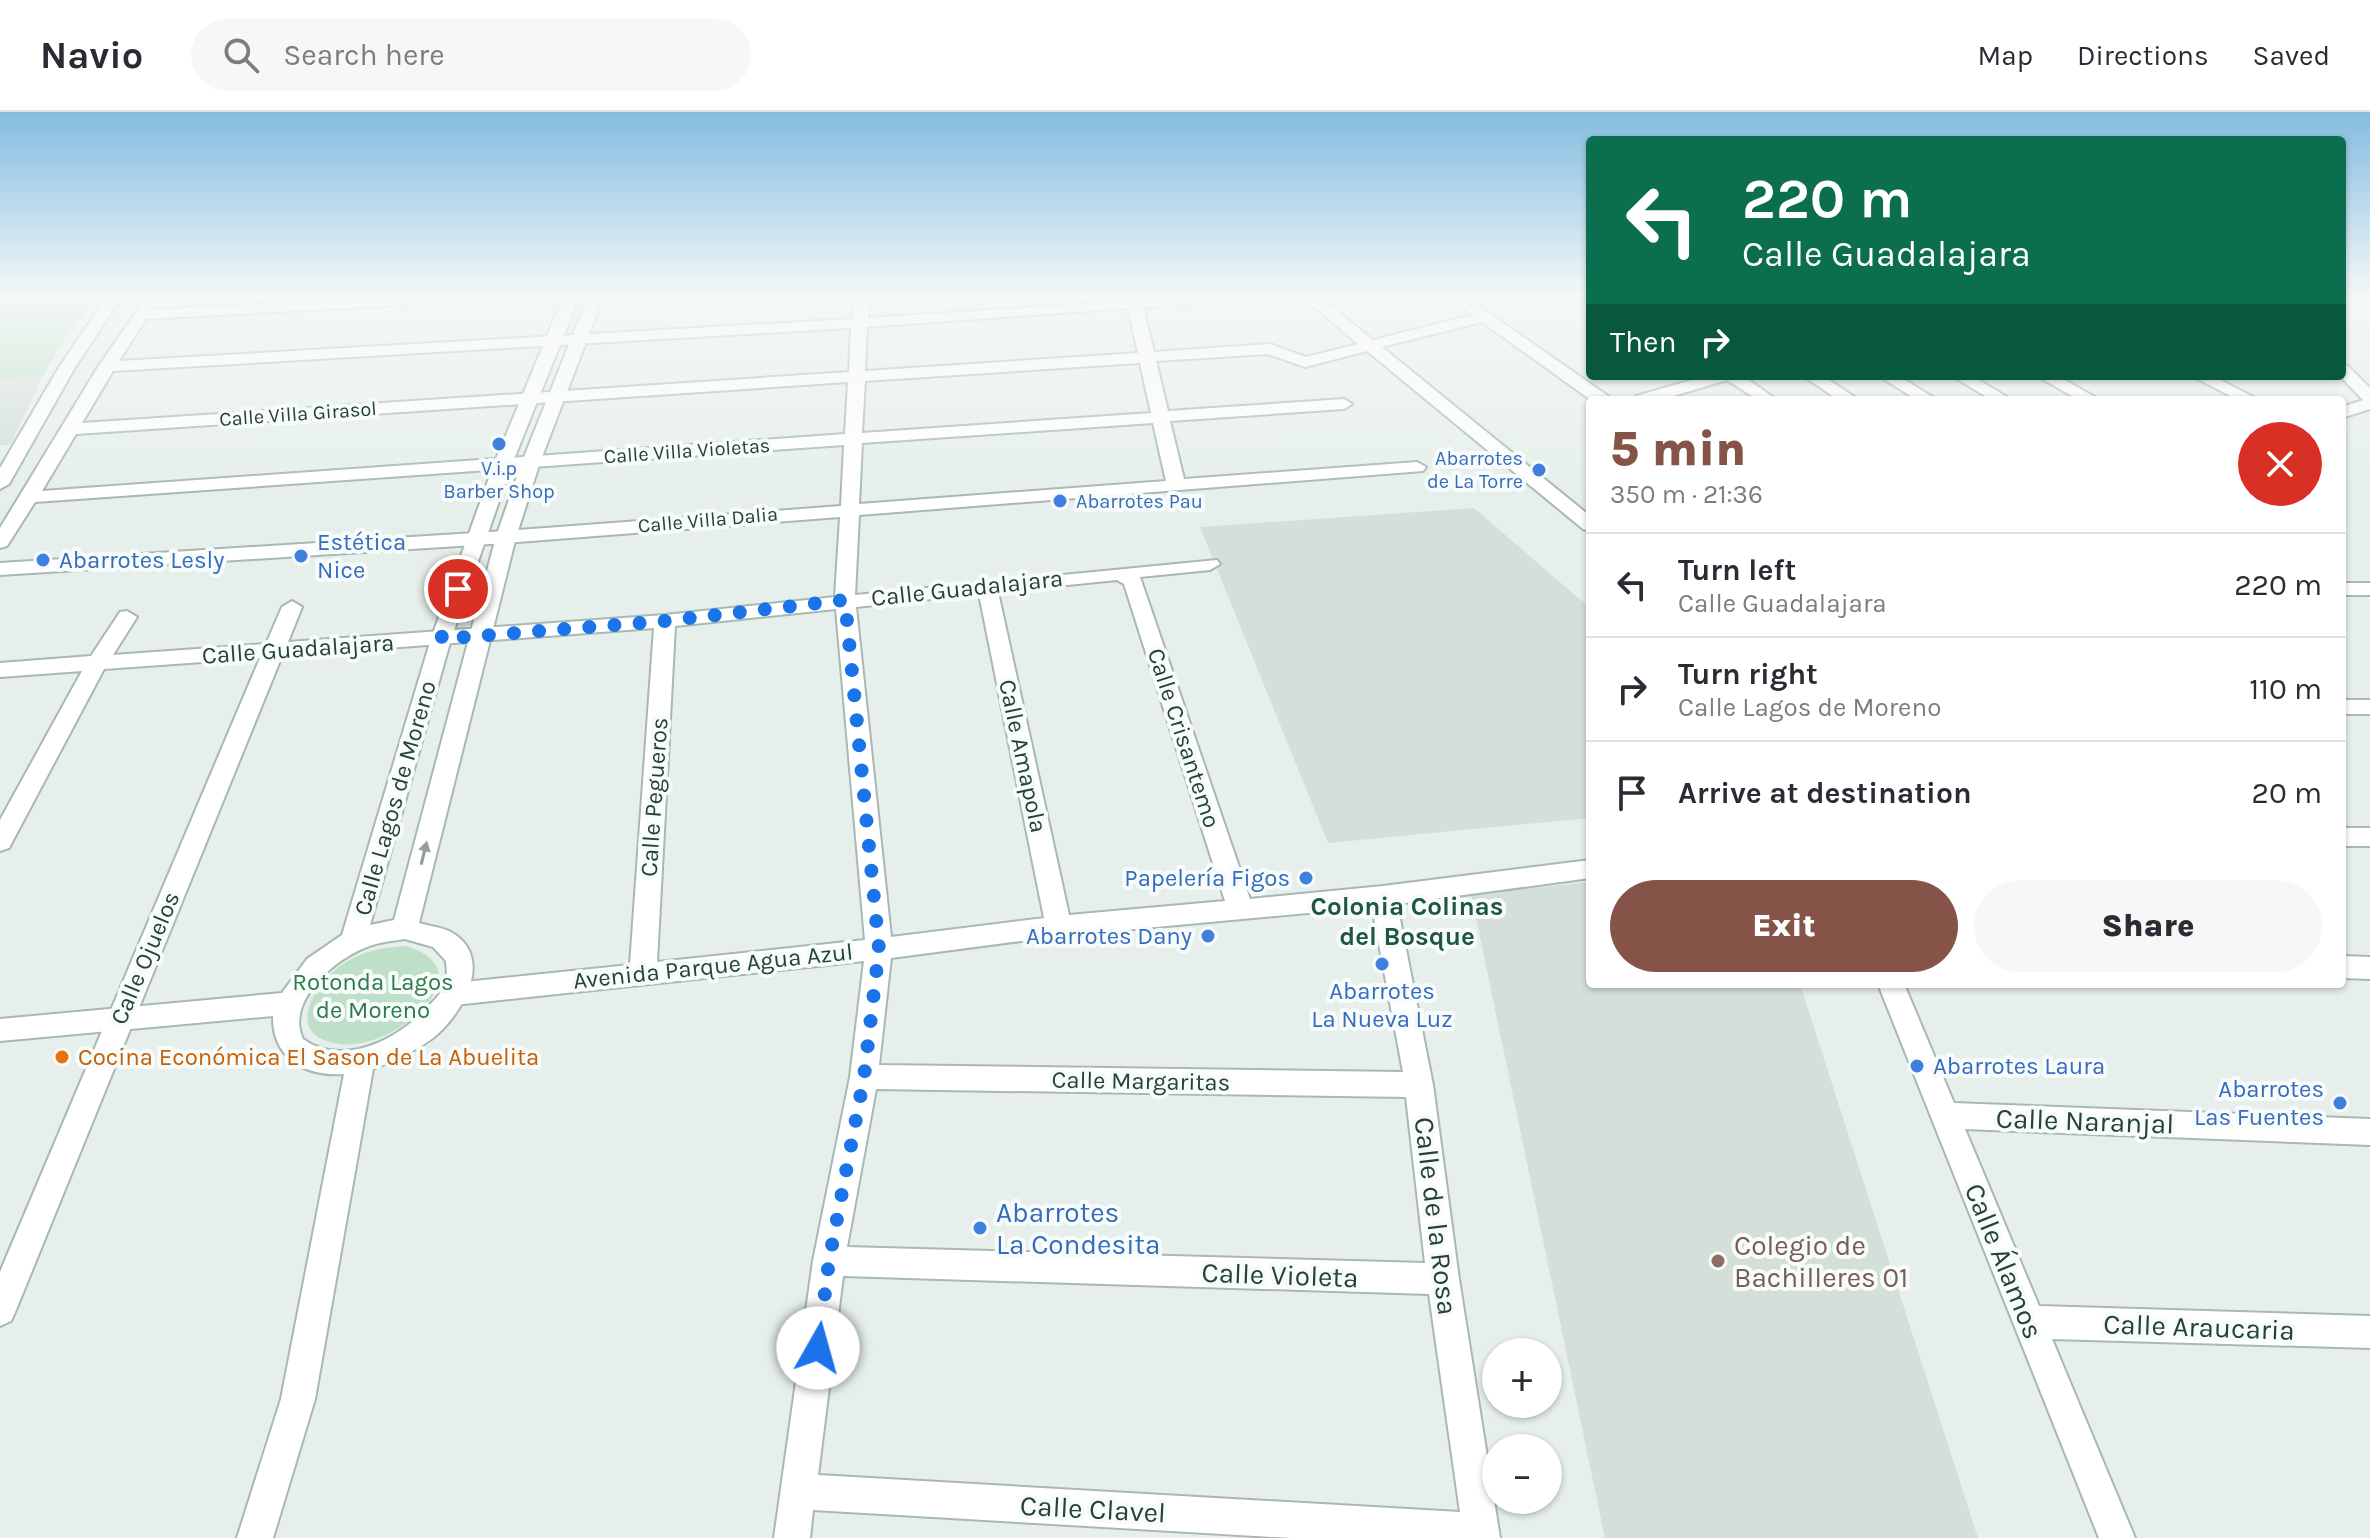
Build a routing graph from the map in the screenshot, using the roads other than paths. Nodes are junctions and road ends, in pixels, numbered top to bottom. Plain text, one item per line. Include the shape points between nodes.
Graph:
1 (71, 362) edge
2 (110, 362) edge
3 (204, 362) edge
4 (545, 362) edge
5 (572, 362) edge
6 (858, 362) edge
7 (1066, 362) edge
8 (1147, 362) edge
9 (1390, 362) edge
10 (1547, 362) edge
11 (106, 367) junction
12 (2346, 373) edge
13 (857, 376) junction
14 (1710, 380) edge
15 (1738, 380) edge
16 (1818, 380) edge
17 (1894, 380) edge
18 (1967, 380) edge
19 (2053, 380) edge
20 (2208, 380) edge
21 (1596, 396) edge
22 (1656, 396) edge
23 (1763, 396) edge
24 (1844, 396) edge
25 (1922, 396) edge
26 (1997, 396) edge
27 (2084, 396) edge
28 (2242, 396) edge
29 (558, 397) junction
30 (2370, 397) edge
31 (530, 399) junction
32 (2370, 403) edge
33 (1344, 404) dead end
34 (2346, 412) edge
35 (1160, 416) junction
36 (73, 429) junction
37 (854, 439) junction
38 (62, 448) junction
39 (20, 452) junction
40 (0, 453) edge
41 (531, 462) junction
42 (503, 464) junction
43 (1417, 467) dead end
44 (0, 484) edge
45 (1176, 486) junction
46 (31, 497) junction
47 (1586, 498) edge
48 (1565, 505) junction
49 (850, 509) junction
50 (1586, 522) edge
51 (506, 537) junction
52 (476, 539) junction
53 (0, 542) edge
54 (1210, 564) dead end
55 (0, 569) edge
56 (1121, 574) junction
57 (987, 586) junction
58 (2346, 589) edge
59 (2370, 589) edge
60 (845, 600) junction
61 (292, 607) dead end
62 (127, 617) dead end
63 (665, 621) junction
64 (480, 635) junction
65 (441, 639) junction
66 (275, 649) junction
67 (97, 663) junction
68 (0, 670) edge
69 (2346, 707) edge
70 (2370, 707) edge
71 (2346, 837) edge
72 (2370, 837) edge
73 (0, 842) edge
74 (1586, 870) edge
75 (1383, 896) junction
76 (1240, 908) junction
77 (1059, 926) junction
78 (405, 929) junction
79 (353, 941) junction
80 (879, 949) junction
81 (2346, 967) edge
82 (2370, 968) edge
83 (643, 973) junction
84 (1893, 988) edge
85 (455, 994) junction
86 (288, 1004) junction
87 (120, 1017) junction
88 (0, 1030) edge
89 (360, 1061) junction
90 (864, 1077) junction
91 (1419, 1085) junction
92 (1944, 1115) junction
93 (2370, 1132) edge
94 (829, 1261) junction
95 (1443, 1279) junction
96 (0, 1310) edge
97 (2029, 1322) junction
98 (2370, 1332) edge
99 (799, 1492) junction
100 (1482, 1535) edge
101 (255, 1538) edge
102 (792, 1538) edge
103 (2117, 1538) edge

1 - 39 street
2 - 11 street
3 - 11 street
4 - 31 street, Calle Lagos de Moreno
5 - 29 street, Calle Lagos de Moreno
6 - 13 street
7 - 13 street, Calle Villa Girasol
8 - 35 street
9 - 48 street
10 - 21 street
11 - 36 street
12 - 30 street
13 - 29 street, Calle Villa Girasol
13 - 37 street
14 - 22 street
15 - 23 street
16 - 24 street
17 - 25 street
18 - 26 street
19 - 27 street
20 - 28 street
29 - 31 street, Calle Villa Girasol
29 - 41 street, Calle Lagos de Moreno
31 - 36 street, Calle Villa Girasol
31 - 42 street, Calle Lagos de Moreno
32 - 34 street
33 - 35 street, Calle Villa Violetas
35 - 37 street, Calle Villa Violetas
35 - 45 street
36 - 38 street
37 - 41 street, Calle Villa Violetas
37 - 49 street
38 - 39 street
38 - 46 street
39 - 40 street
39 - 44 street
41 - 42 street, Calle Villa Violetas
41 - 51 street, Calle Lagos de Moreno
42 - 46 street, Calle Villa Violetas
42 - 52 street, Calle Lagos de Moreno
43 - 45 street, Calle Villa Dalia
45 - 49 street, Calle Villa Dalia
46 - 53 street
47 - 48 street
48 - 50 street
49 - 51 street, Calle Villa Dalia
49 - 60 street
51 - 52 street, Calle Villa Dalia
51 - 64 street, Calle Lagos de Moreno
52 - 55 street, Calle Villa Dalia
52 - 65 street, Calle Lagos de Moreno
54 - 56 street, Calle Guadalajara
56 - 57 street, Calle Guadalajara
56 - 76 street, Calle Crisantemo via 1133,581
57 - 60 street, Calle Guadalajara
57 - 77 street, Calle Amapola
58 - 59 street
60 - 63 street, Calle Guadalajara
60 - 80 street
61 - 66 street, Calle Ojuelos
62 - 67 street
63 - 64 street, Calle Guadalajara
63 - 83 street, Calle Pegueros
64 - 65 street, Calle Guadalajara
78 -> 64 street, Calle Lagos de Moreno
65 - 66 street, Calle Guadalajara
65 - 79 street, Calle Lagos de Moreno
66 - 67 street, Calle Guadalajara
66 - 87 street, Calle Ojuelos
67 - 68 street, Calle Guadalajara
67 - 73 street
69 - 70 street
71 - 72 street
74 - 75 street, Avenida Parque Agua Azul
75 - 76 street, Avenida Parque Agua Azul
75 - 91 street, Calle de la Rosa
76 - 77 street, Avenida Parque Agua Azul
77 - 80 street, Avenida Parque Agua Azul
78 - 79 street
78 - 85 street via 438,936 458,955 461,973
79 - 86 street via 313,968
80 - 83 street, Avenida Parque Agua Azul
80 - 90 street
81 - 82 street
83 - 85 street, Avenida Parque Agua Azul
84 - 92 street, Calle Álamos
85 - 89 street via 441,1016 418,1036
86 - 87 street
86 - 89 street via 284,1025 291,1044 307,1057 331,1063
87 - 88 street
87 - 96 street, Calle Ojuelos
89 - 101 street via 298,1399
90 - 91 street, Calle Margaritas
90 - 94 street
91 - 95 street, Calle de la Rosa
92 - 93 street, Calle Naranjal
92 - 97 street, Calle Álamos
94 - 95 street, Calle Violeta
94 - 99 street
95 - 100 street, Calle de la Rosa
97 - 98 street, Calle Araucaria
97 - 103 street, Calle Álamos
99 - 100 street, Calle Clavel
99 - 102 street

